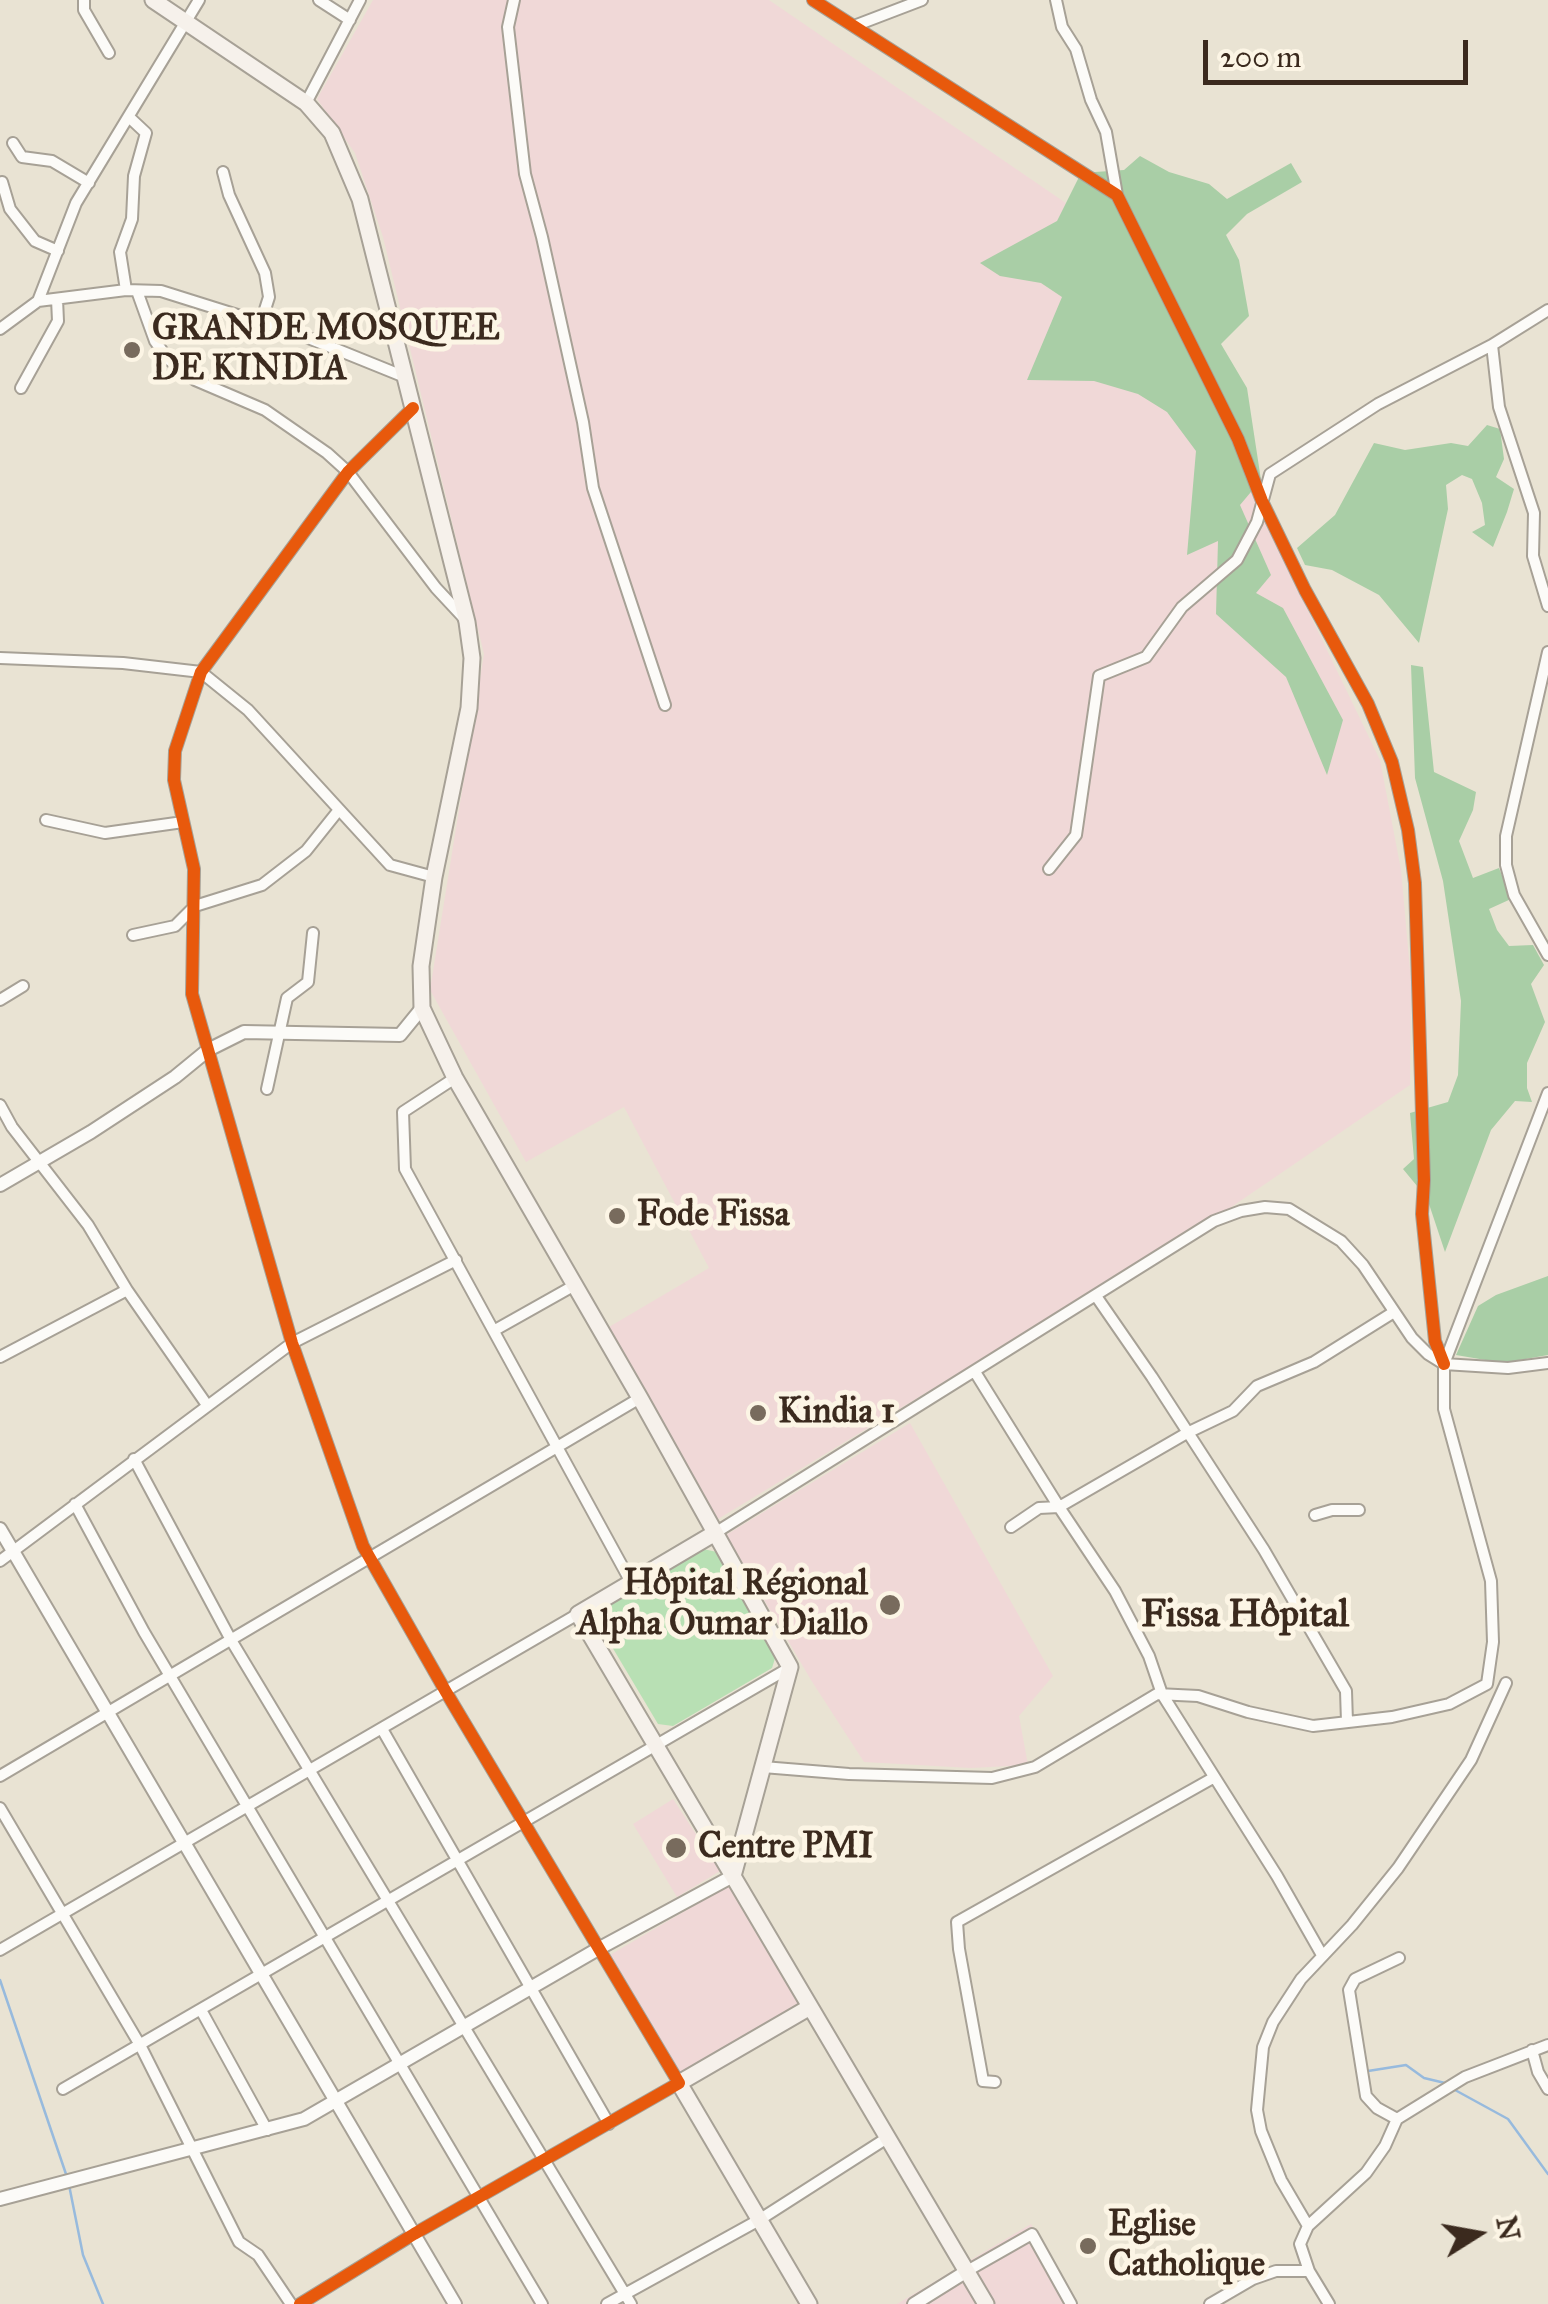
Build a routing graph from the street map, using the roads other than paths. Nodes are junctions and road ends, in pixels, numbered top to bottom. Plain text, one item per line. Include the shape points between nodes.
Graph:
1 (84, 0) edge
2 (153, 0) edge
3 (198, 0) edge
4 (319, 0) edge
5 (360, 0) edge
6 (514, 0) edge
7 (813, 0) edge
8 (922, 0) edge
9 (1056, 0) edge
10 (350, 20) junction
11 (186, 22) junction
12 (854, 26) junction
13 (109, 53) dead end
14 (306, 102) junction
15 (130, 118) junction
16 (13, 142) dead end
17 (224, 172) dead end
18 (2, 182) edge
19 (89, 183) junction
20 (1117, 194) junction
21 (58, 251) junction
22 (131, 291) junction
23 (57, 299) junction
24 (38, 301) junction
25 (1548, 310) edge
26 (261, 322) junction
27 (0, 329) edge
28 (1492, 345) junction
29 (405, 377) junction
30 (22, 388) dead end
31 (413, 408) junction
32 (348, 472) junction
33 (1262, 501) junction
34 (1548, 606) edge
35 (467, 622) junction
36 (1548, 652) edge
37 (0, 658) edge
38 (201, 672) junction
39 (665, 706) dead end
40 (338, 811) junction
41 (46, 820) dead end
42 (183, 822) junction
43 (1048, 869) dead end
44 (434, 877) junction
45 (196, 906) junction
46 (1548, 929) edge
47 (313, 933) dead end
48 (133, 935) dead end
49 (1536, 935) junction
50 (1548, 956) edge
51 (24, 986) dead end
52 (0, 1000) edge
53 (422, 1008) junction
54 (277, 1034) junction
55 (208, 1050) junction
56 (455, 1078) junction
57 (267, 1089) dead end
58 (1548, 1094) edge
59 (0, 1105) edge
60 (40, 1162) junction
61 (0, 1186) edge
62 (456, 1260) junction
63 (575, 1286) junction
64 (127, 1290) junction
65 (1096, 1296) junction
66 (1394, 1312) junction
67 (495, 1330) junction
68 (292, 1343) junction
69 (0, 1356) edge
70 (1548, 1363) edge
71 (1444, 1364) junction
72 (975, 1372) junction
73 (640, 1398) junction
74 (207, 1406) junction
75 (1187, 1433) junction
76 (556, 1448) junction
77 (134, 1459) junction
78 (75, 1504) junction
79 (1059, 1507) junction
80 (1358, 1510) dead end
81 (1315, 1515) dead end
82 (1011, 1527) dead end
83 (0, 1529) edge
84 (715, 1532) junction
85 (13, 1552) junction
86 (369, 1558) junction
87 (0, 1561) edge
88 (632, 1584) junction
89 (578, 1614) junction
90 (232, 1640) junction
91 (790, 1667) junction
92 (172, 1675) junction
93 (1506, 1683) dead end
94 (446, 1692) junction
95 (1162, 1694) junction
96 (108, 1712) junction
97 (1346, 1722) junction
98 (382, 1729) junction
99 (656, 1746) junction
100 (762, 1766) junction
101 (310, 1770) junction
102 (0, 1776) edge
103 (1212, 1778) junction
104 (249, 1805) junction
105 (0, 1808) edge
106 (524, 1823) junction
107 (184, 1842) junction
108 (458, 1861) junction
109 (734, 1876) junction
110 (389, 1901) junction
111 (64, 1911) junction
112 (326, 1937) junction
113 (598, 1949) junction
114 (0, 1950) edge
115 (1322, 1956) junction
116 (1399, 1958) dead end
117 (261, 1975) junction
118 (532, 1989) junction
119 (810, 2006) junction
120 (200, 2010) junction
121 (466, 2028) junction
122 (140, 2045) junction
123 (1548, 2046) edge
124 (1532, 2050) junction
125 (401, 2064) junction
126 (679, 2082) junction
127 (995, 2082) dead end
128 (1548, 2089) edge
129 (63, 2090) dead end
130 (336, 2102) junction
131 (1397, 2118) junction
132 (609, 2124) junction
133 (267, 2130) junction
134 (887, 2138) junction
135 (194, 2149) junction
136 (546, 2160) junction
137 (480, 2198) junction
138 (0, 2199) edge
139 (759, 2220) junction
140 (1308, 2226) junction
141 (414, 2234) junction
142 (1310, 2271) junction
143 (967, 2272) junction
144 (628, 2299) edge
145 (291, 2304) edge
146 (300, 2304) edge
147 (454, 2304) edge
148 (542, 2304) edge
149 (608, 2304) edge
150 (808, 2304) edge
151 (914, 2304) edge
152 (986, 2304) edge
153 (1071, 2304) edge
154 (1210, 2304) edge
155 (1330, 2304) edge

1 - 13 street
2 - 11 main road
3 - 11 street
4 - 10 street
5 - 10 street
6 - 39 street via 508,27 525,174 593,488
7 - 12 street
8 - 12 street
9 - 20 street via 1106,132
10 - 14 street
11 - 14 main road
11 - 15 street
12 - 20 street
14 - 29 main road via 332,133 360,198
15 - 19 street
15 - 22 street via 146,133 120,252
16 - 19 street via 22,156 52,161
17 - 26 street via 265,273 269,297
18 - 21 street via 10,209 35,241
19 - 21 street
20 - 33 street
21 - 24 street
22 - 23 street
22 - 26 street via 161,291
22 - 32 street via 168,359 195,380 265,410
23 - 24 street
23 - 30 street via 58,321
24 - 27 street
25 - 28 street
26 - 29 street
28 - 33 street via 1378,404 1270,474
28 - 34 street via 1499,407 1534,513 1533,556
29 - 31 main road
31 - 32 street
31 - 35 main road
32 - 35 street
32 - 38 street
33 - 43 street via 1237,560 1182,606 1146,656 1099,676 1076,835
33 - 71 street via 1368,704 1392,762 1408,830 1416,902 1422,1214 1435,1341
35 - 44 main road via 469,708
36 - 49 street via 1506,836 1514,895
37 - 38 street
38 - 40 street via 248,710
38 - 42 street via 175,751
40 - 44 street via 390,865
40 - 45 street via 306,851 262,885
41 - 42 street via 105,833
42 - 45 street
44 - 53 main road
45 - 48 street via 175,926
45 - 55 street via 192,994
46 - 49 street
47 - 54 street via 308,982 287,998
49 - 50 street
51 - 52 street
53 - 54 street via 400,1035
53 - 56 main road
54 - 55 street via 244,1032
54 - 57 street
55 - 60 street
55 - 68 street
56 - 62 street via 403,1112 405,1169
56 - 63 main road
58 - 71 street
59 - 60 street
60 - 61 street
60 - 64 street
62 - 67 street
62 - 68 street
63 - 67 street
63 - 73 main road
64 - 69 street
64 - 74 street
65 - 66 street via 1214,1221 1265,1207 1289,1209 1341,1242
65 - 72 street
65 - 75 street
66 - 71 street via 1412,1338
66 - 75 street via 1314,1362 1257,1386 1233,1411
67 - 76 street
68 - 74 street
68 - 86 street
70 - 71 street
71 - 97 street via 1444,1410 1491,1580 1494,1642 1487,1684 1449,1704
72 - 79 street
72 - 84 street
73 - 76 street
73 - 84 main road
74 - 77 street
75 - 79 street
75 - 97 street via 1346,1690
76 - 86 street
76 - 88 street
77 - 78 street
77 - 90 street
78 - 85 street
78 - 92 street
79 - 82 street via 1039,1508
79 - 95 street via 1115,1590
80 - 81 street
83 - 85 street
84 - 88 main road
84 - 91 main road
85 - 87 street
85 - 96 street
86 - 90 street
86 - 94 street
88 - 89 main road
89 - 94 street
89 - 99 main road
90 - 92 street
90 - 101 street
91 - 99 street
91 - 100 main road
92 - 96 street
92 - 104 street
93 - 115 street via 1471,1760 1398,1868
94 - 98 street
94 - 106 street
95 - 97 street via 1198,1696 1313,1726
95 - 100 street via 1035,1767 992,1778
95 - 103 street
96 - 102 street
96 - 107 street
98 - 101 street
98 - 108 street
99 - 106 street
99 - 109 main road
100 - 109 main road
101 - 104 street
101 - 110 street
103 - 115 street
103 - 127 street via 957,1922 983,2081
104 - 107 street
104 - 112 street
105 - 111 street
106 - 108 street
106 - 113 street
107 - 111 street
107 - 117 street
108 - 110 street
108 - 118 street
109 - 113 street
109 - 119 main road
110 - 112 street
110 - 121 street
111 - 114 street
111 - 122 street
112 - 117 street
112 - 125 street
113 - 118 street
113 - 126 street
115 - 140 street via 1272,2022 1257,2110 1281,2180
116 - 131 street via 1355,1978 1349,1990 1366,2096
117 - 120 street
117 - 130 street
118 - 121 street
118 - 132 street
119 - 126 main road
119 - 134 main road
120 - 122 street
120 - 133 street
121 - 125 street
121 - 136 street
122 - 129 street
122 - 135 street
123 - 124 street
124 - 128 street
124 - 131 street via 1465,2077
125 - 130 street
125 - 137 street
126 - 132 street
126 - 139 main road
130 - 133 street
130 - 141 street
131 - 140 street via 1366,2173
132 - 136 street
133 - 135 street
134 - 139 street
134 - 143 main road
135 - 138 street
135 - 145 street via 239,2242 258,2256
136 - 137 street
136 - 144 street
137 - 141 street
137 - 148 street
139 - 144 street
139 - 150 main road
140 - 142 street via 1300,2244
141 - 146 street
141 - 147 street
142 - 154 street via 1276,2271
142 - 155 street
143 - 151 street
143 - 152 main road
143 - 153 street via 1032,2234
144 - 149 street

